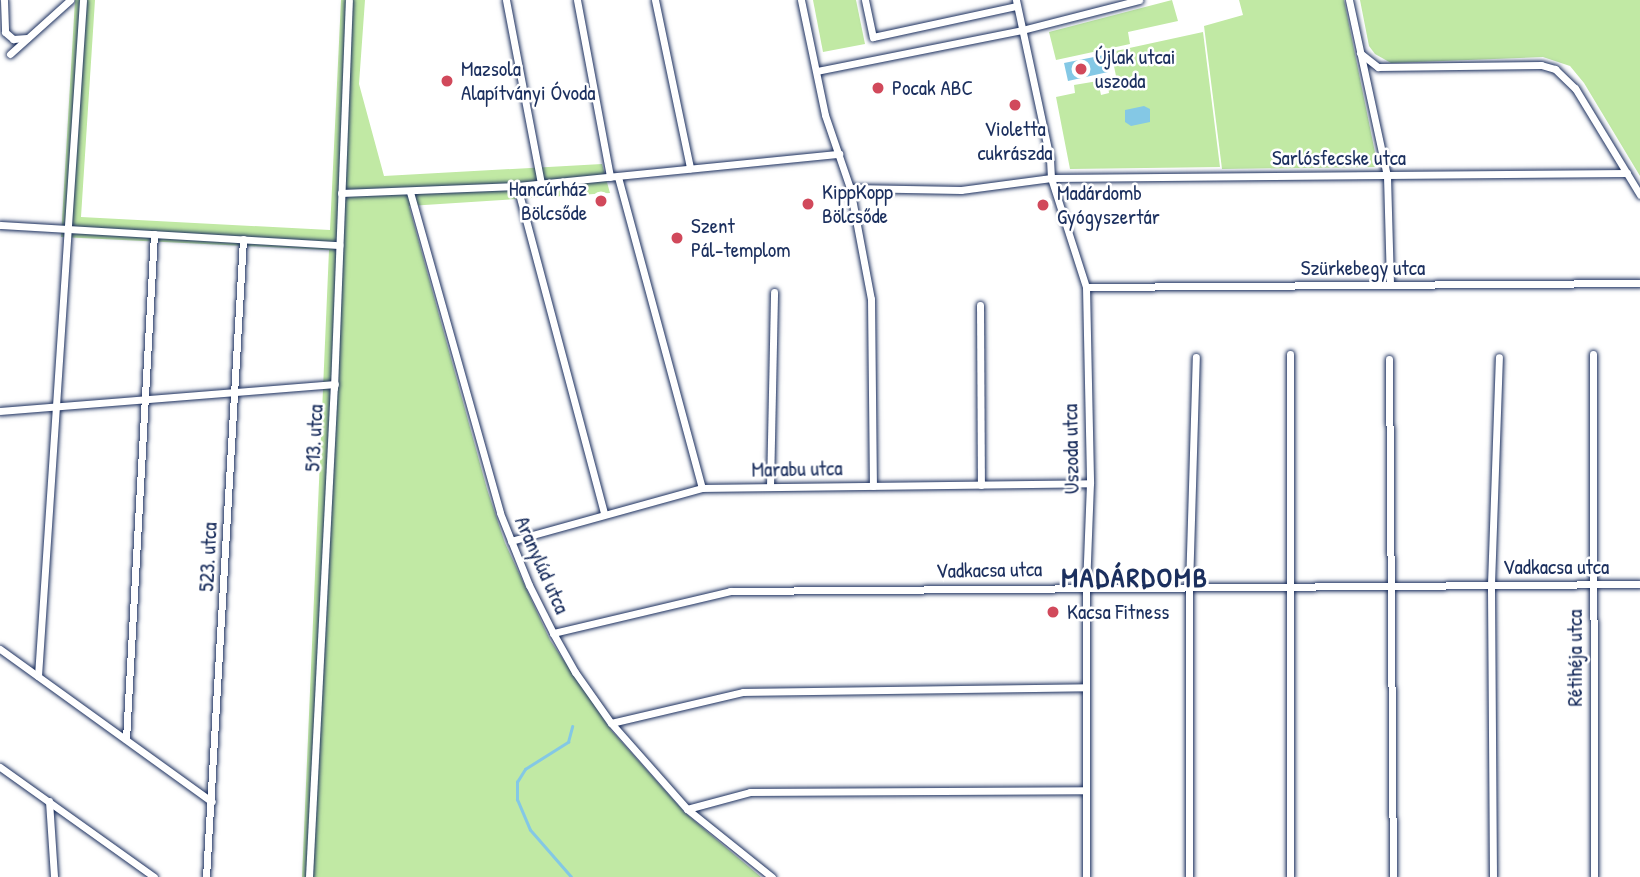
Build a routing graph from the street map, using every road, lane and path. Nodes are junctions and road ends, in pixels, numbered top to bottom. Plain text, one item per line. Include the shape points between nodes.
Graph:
1 (4, 0) edge
2 (70, 0) edge
3 (83, 0) edge
4 (349, 0) edge
5 (506, 0) edge
6 (577, 0) edge
7 (654, 0) edge
8 (801, 0) edge
9 (865, 0) edge
10 (1139, 0) edge
11 (1349, 0) edge
12 (1016, 3) edge
13 (1022, 30) junction
14 (28, 38) junction
15 (1360, 53) junction
16 (10, 54) dead end
17 (817, 71) junction
18 (839, 154) junction
19 (690, 168) junction
20 (1627, 173) junction
21 (1387, 176) junction
22 (614, 177) junction
23 (1051, 178) junction
24 (541, 184) junction
25 (517, 186) junction
26 (850, 188) junction
27 (410, 192) junction
28 (341, 193) junction
29 (1640, 195) edge
30 (0, 225) edge
31 (67, 228) junction
32 (154, 234) junction
33 (243, 239) junction
34 (338, 245) junction
35 (1640, 283) edge
36 (1390, 285) junction
37 (1086, 287) junction
38 (774, 292) dead end
39 (979, 304) dead end
40 (1290, 354) dead end
41 (1593, 354) dead end
42 (1499, 356) dead end
43 (1196, 357) dead end
44 (1389, 359) dead end
45 (335, 384) junction
46 (235, 393) junction
47 (147, 400) junction
48 (57, 406) junction
49 (0, 411) edge
50 (1090, 483) junction
51 (981, 485) junction
52 (873, 486) junction
53 (770, 487) junction
54 (702, 488) junction
55 (604, 513) junction
56 (511, 541) junction
57 (1492, 584) junction
58 (1592, 584) junction
59 (1640, 584) edge
60 (1392, 585) junction
61 (1086, 586) junction
62 (1189, 586) junction
63 (1289, 586) junction
64 (553, 633) junction
65 (0, 649) edge
66 (38, 676) junction
67 (1086, 687) junction
68 (611, 723) junction
69 (127, 739) junction
70 (0, 767) edge
71 (1086, 790) junction
72 (48, 801) junction
73 (212, 802) junction
74 (687, 809) junction
75 (54, 877) edge
76 (154, 877) edge
77 (206, 877) edge
78 (309, 877) edge
79 (772, 877) edge
80 (1086, 877) edge
81 (1189, 877) edge
82 (1290, 877) edge
83 (1393, 877) edge
84 (1493, 877) edge
85 (1594, 877) edge

1 - 14 street via 5,32 13,38
2 - 14 street
3 - 31 street
4 - 28 street, 513. utca
5 - 24 street
6 - 22 street
7 - 19 street
8 - 17 street
9 - 12 street via 873,37
10 - 13 street
11 - 15 street
12 - 13 street, Uszoda utca
13 - 17 street
13 - 23 street, Uszoda utca
14 - 16 street
15 - 20 street via 1378,67 1541,65 1555,69 1575,88
15 - 21 street
17 - 18 street via 825,115
18 - 19 street
18 - 26 street
19 - 22 street
20 - 21 street, Sarlósfecske utca
20 - 29 street
21 - 23 street, Sarlósfecske utca
21 - 36 street
22 - 24 street
22 - 54 street
23 - 26 street, Sarlósfecske utca via 961,190
23 - 37 street, Uszoda utca
24 - 25 street
25 - 27 street
25 - 55 street
26 - 52 street via 871,299
27 - 28 street
27 - 56 street, Aranylúd utca via 491,485
28 - 34 street, 513. utca
30 - 31 street
31 - 32 street
31 - 48 street
32 - 33 street
32 - 47 street
33 - 34 street
33 - 46 street, 523. utca
34 - 45 street, 513. utca
35 - 36 street, Szürkebegy utca
36 - 37 street, Szürkebegy utca
37 - 50 street, Uszoda utca
38 - 53 street
39 - 51 street
40 - 63 street
41 - 58 street, Rétihéja utca
42 - 57 street
43 - 62 street
44 - 60 street
45 - 46 street
45 - 78 street, 513. utca
46 - 47 street
46 - 73 street, 523. utca
47 - 48 street
47 - 69 street
48 - 49 street
48 - 66 street
50 - 51 street, Marabu utca
50 - 61 street, Uszoda utca
51 - 52 street, Marabu utca
52 - 53 street, Marabu utca
53 - 54 street, Marabu utca
54 - 55 street, Marabu utca
55 - 56 street, Marabu utca
56 - 64 street, Aranylúd utca
57 - 58 street, Vadkacsa utca
57 - 60 street, Vadkacsa utca
57 - 84 street
58 - 59 street, Vadkacsa utca
58 - 85 street, Rétihéja utca
60 - 63 street, Vadkacsa utca
60 - 83 street
61 - 62 street, Vadkacsa utca
61 - 64 street, Vadkacsa utca via 730,591
61 - 67 street, Uszoda utca
62 - 63 street, Vadkacsa utca
62 - 81 street
63 - 82 street
64 - 68 street, Aranylúd utca
65 - 66 street
66 - 69 street
67 - 68 street via 743,692
67 - 71 street, Uszoda utca
68 - 74 street, Aranylúd utca
69 - 73 street
70 - 72 street
71 - 74 street via 750,792
71 - 80 street, Uszoda utca
72 - 75 street
72 - 76 street
73 - 77 street, 523. utca
74 - 79 street, Aranylúd utca

